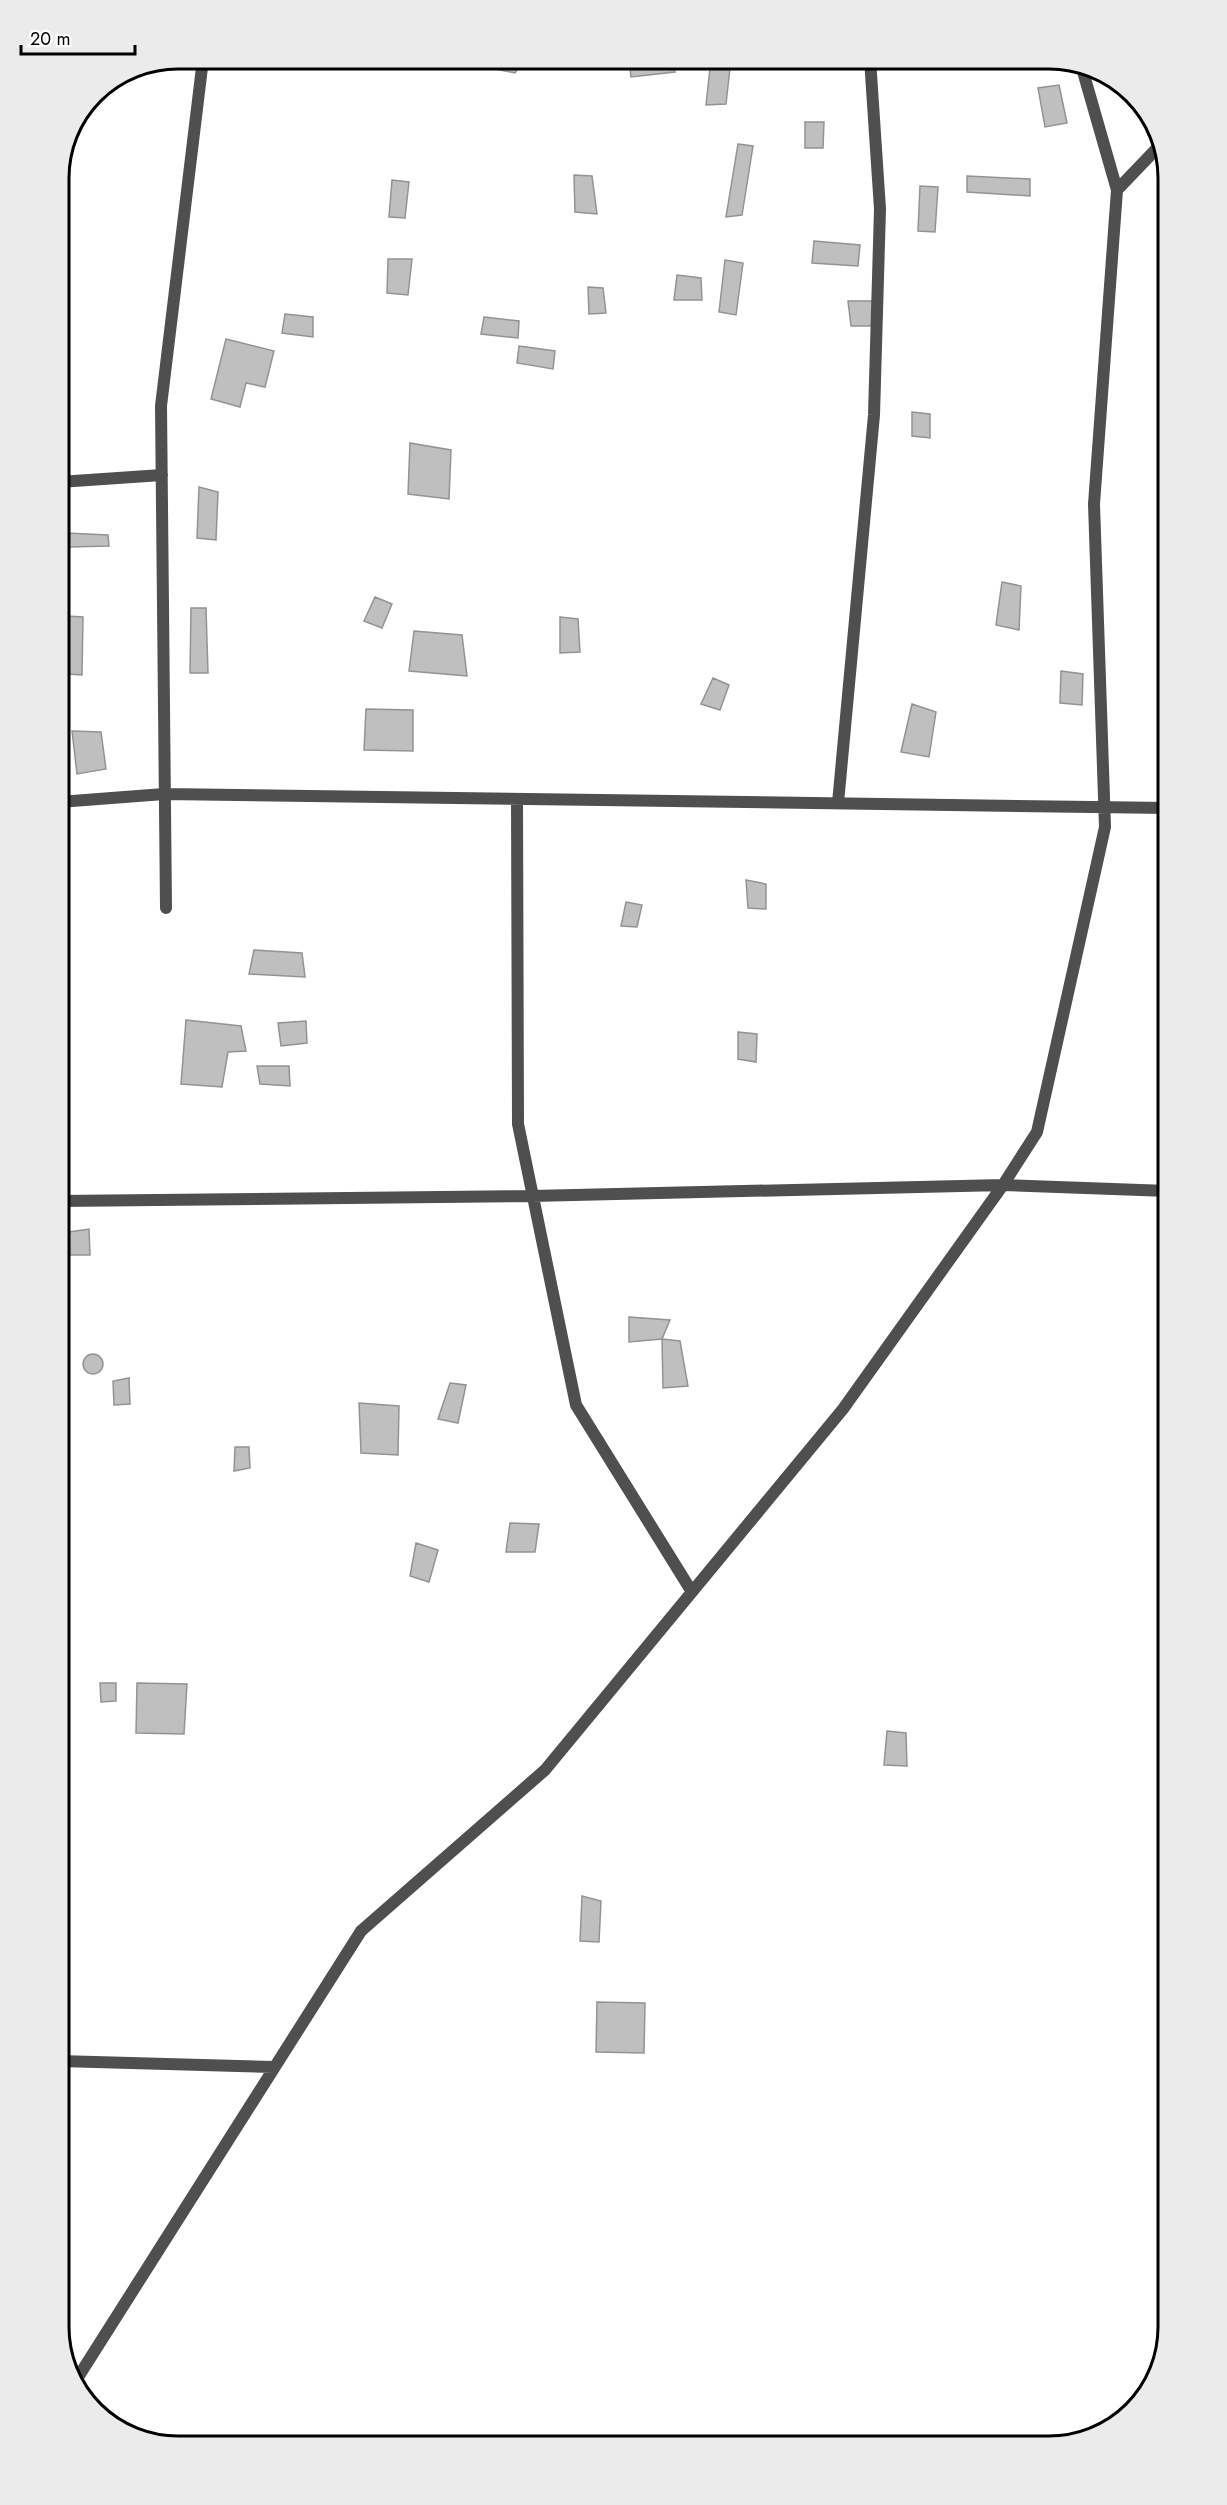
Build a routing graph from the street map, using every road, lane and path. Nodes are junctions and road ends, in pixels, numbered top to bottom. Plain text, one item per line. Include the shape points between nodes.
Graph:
1 (202, 69) edge
2 (871, 69) edge
3 (1084, 75) edge
4 (1154, 151) edge
5 (1117, 189) junction
6 (162, 475) junction
7 (69, 481) edge
8 (164, 794) junction
9 (516, 799) junction
10 (69, 801) edge
11 (838, 803) junction
12 (1104, 807) junction
13 (1158, 808) edge
14 (166, 908) dead end
15 (1003, 1185) junction
16 (1158, 1191) edge
17 (532, 1196) junction
18 (69, 1201) edge
19 (692, 1592) junction
20 (69, 2061) edge
21 (274, 2067) junction
22 (80, 2374) edge

1 - 6 street via 161,406
2 - 11 street via 880,209 874,415
3 - 5 street
4 - 5 street
5 - 12 street via 1094,504
6 - 7 street
6 - 8 street
8 - 9 street
8 - 10 street
8 - 14 street
9 - 11 street
9 - 17 street via 518,1124
11 - 12 street
12 - 13 street
12 - 15 street via 1105,827 1037,1132
15 - 16 street
15 - 17 street
15 - 19 street via 843,1408
17 - 18 street
17 - 19 street via 576,1405
19 - 21 street via 545,1770 361,1931
20 - 21 street
21 - 22 street

